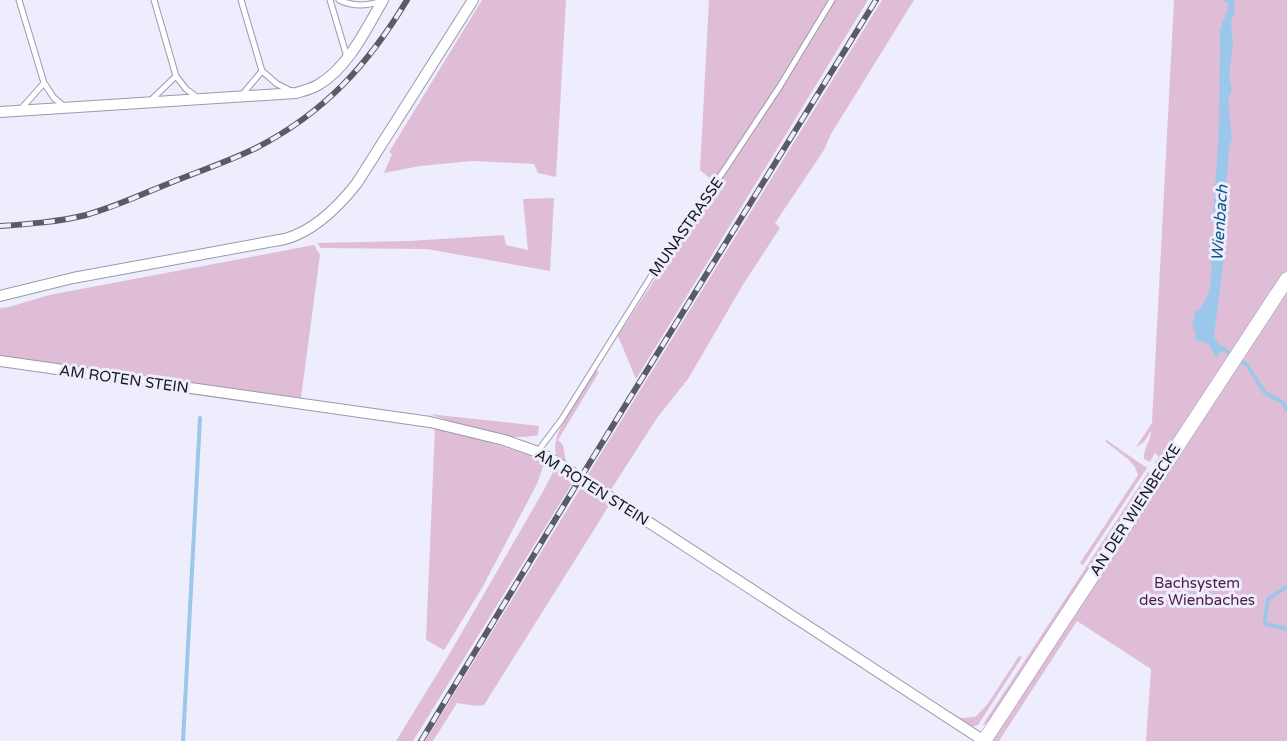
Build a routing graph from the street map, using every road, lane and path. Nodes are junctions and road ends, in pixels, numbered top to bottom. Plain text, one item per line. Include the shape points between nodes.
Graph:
1 (19, 0) edge
2 (154, 0) edge
3 (241, 0) edge
4 (330, 0) edge
5 (339, 0) edge
6 (383, 0) edge
7 (473, 0) edge
8 (832, 0) edge
9 (347, 57) junction
10 (262, 71) junction
11 (176, 76) junction
12 (44, 83) junction
13 (296, 93) junction
14 (240, 98) junction
15 (201, 100) junction
16 (149, 102) junction
17 (66, 108) junction
18 (20, 111) junction
19 (0, 112) edge
20 (1287, 279) edge
21 (0, 296) edge
22 (0, 361) edge
23 (538, 452) junction
24 (984, 741) edge

1 - 12 lane
2 - 11 lane
3 - 10 lane
4 - 9 lane
5 - 6 lane via 366,6
6 - 9 street
7 - 21 street via 357,183 336,207 303,232 285,239 73,278
8 - 23 lane, MUNASTRASSE via 780,86
9 - 13 street via 317,86
10 - 13 lane
10 - 14 lane
11 - 15 lane
11 - 16 lane
12 - 17 lane
12 - 18 lane
13 - 14 street
14 - 15 street
15 - 16 street
16 - 17 street
17 - 18 street
18 - 19 street
20 - 24 street, AN DER WIENBECKE
22 - 23 street, AM ROTEN STEIN via 441,424
23 - 24 street, AM ROTEN STEIN

